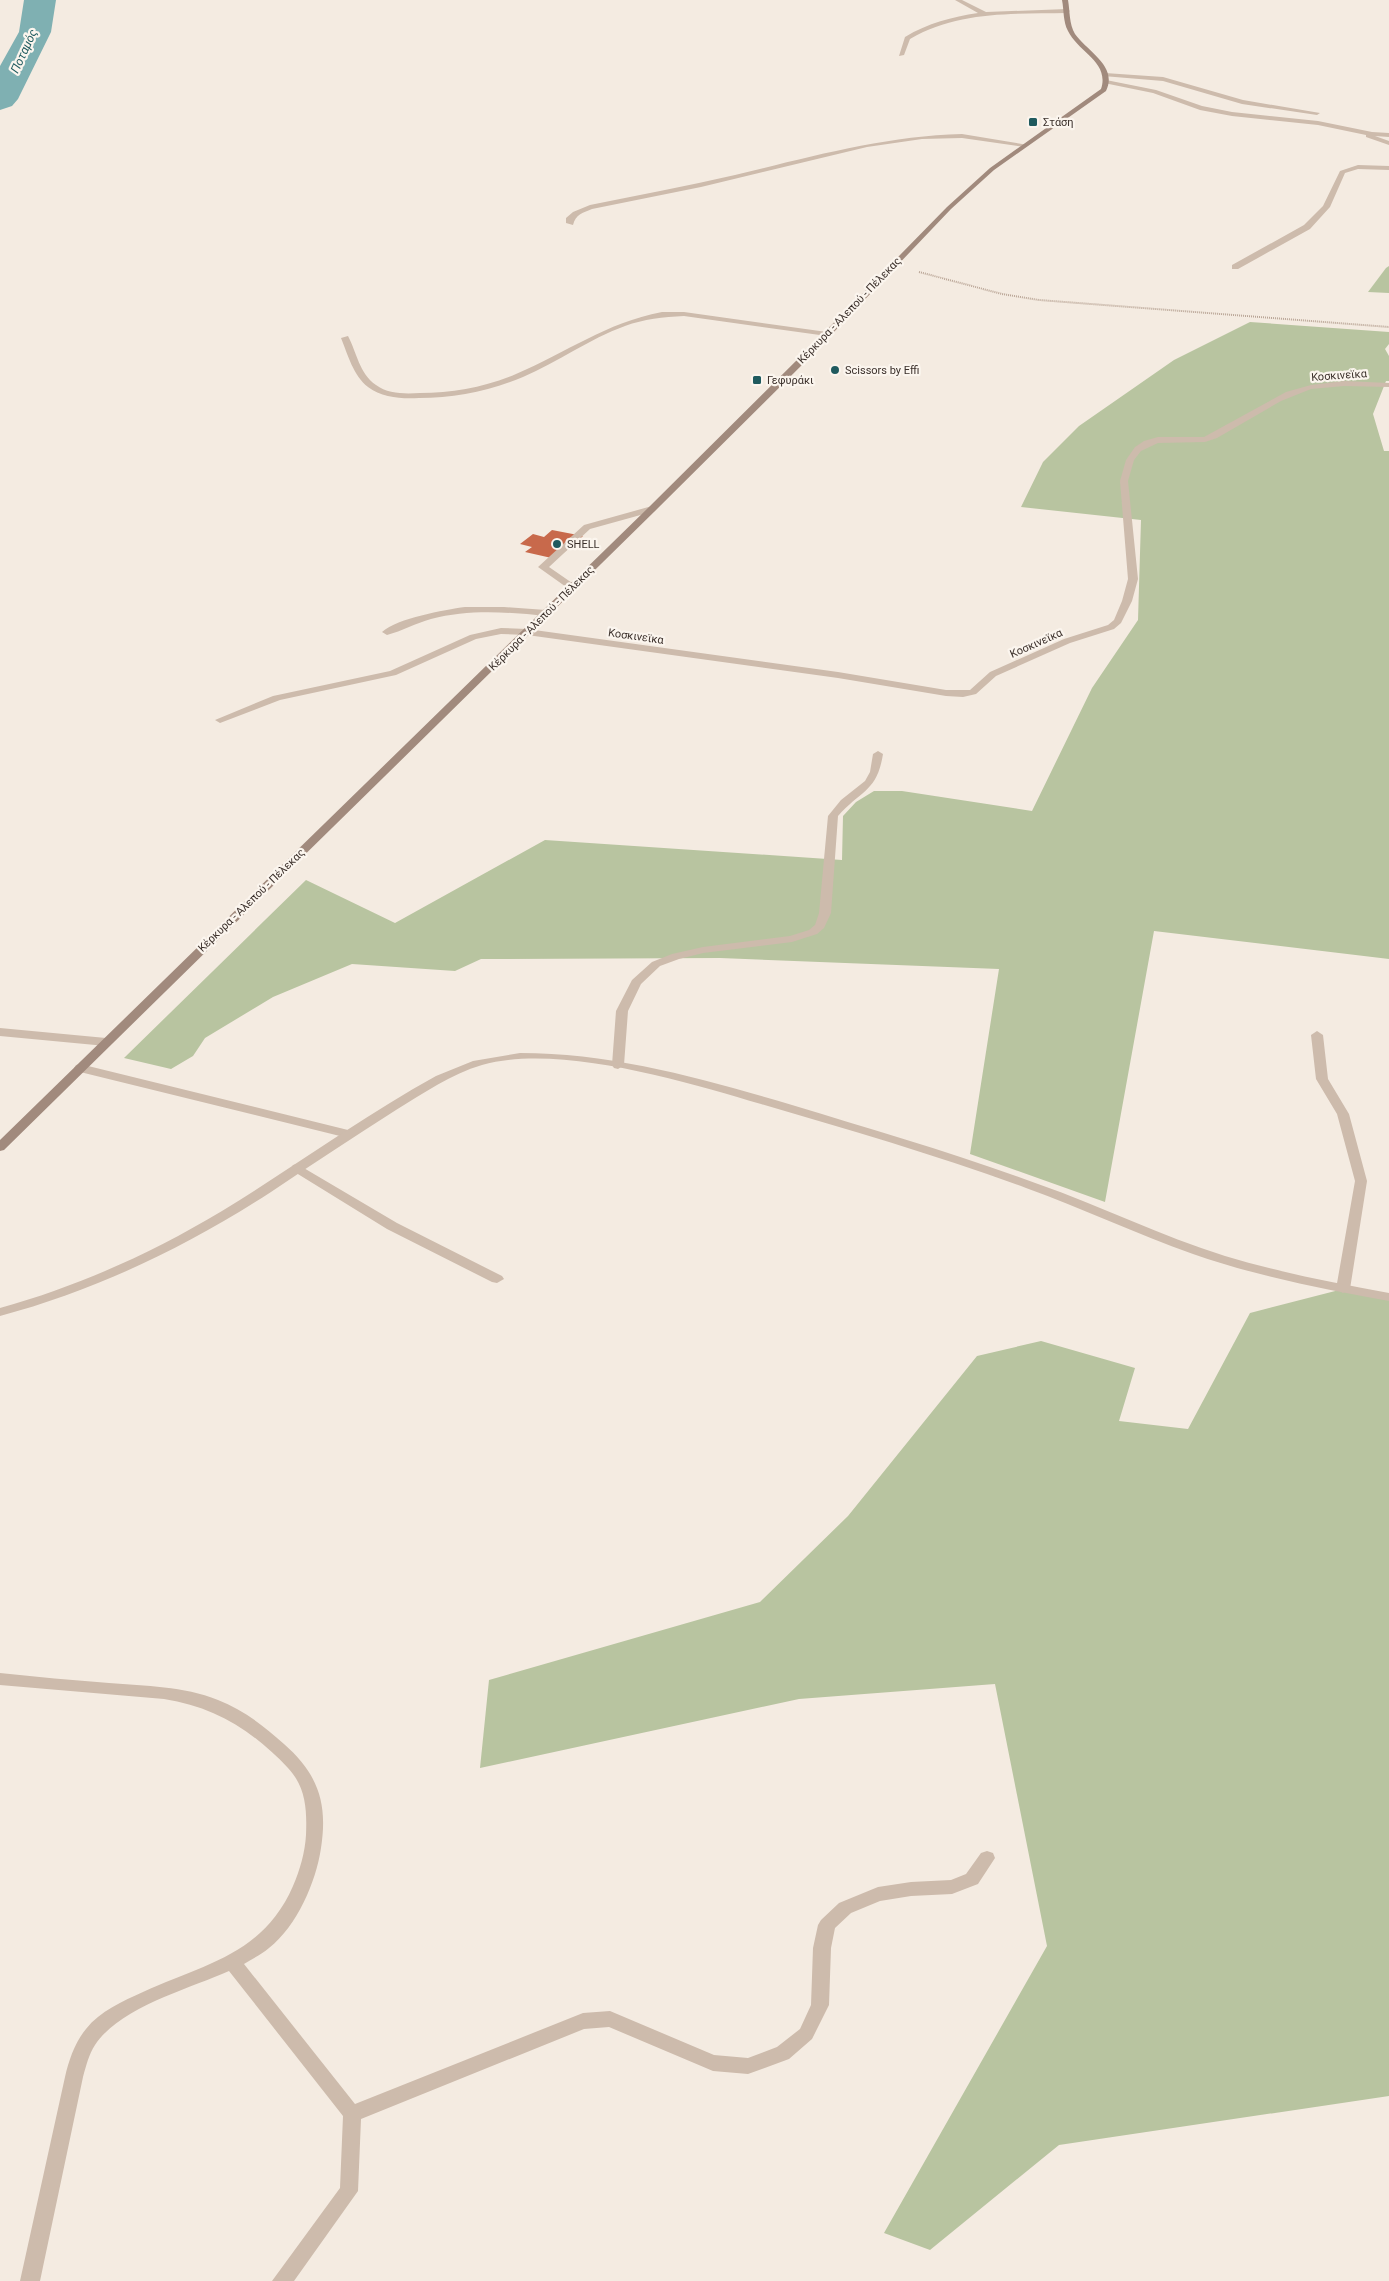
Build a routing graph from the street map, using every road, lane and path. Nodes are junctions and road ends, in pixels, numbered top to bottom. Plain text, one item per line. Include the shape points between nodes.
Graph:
1 (958, 0) edge
2 (1065, 0) edge
3 (1067, 11) junction
4 (986, 16) junction
5 (901, 55) dead end
6 (1106, 78) junction
7 (1317, 113) dead end
8 (1371, 134) junction
9 (1389, 135) edge
10 (1389, 144) edge
11 (1025, 145) junction
12 (1389, 168) edge
13 (570, 223) dead end
14 (892, 264) junction
15 (1235, 266) dead end
16 (1389, 327) edge
17 (827, 334) junction
18 (345, 338) dead end
19 (1389, 385) edge
20 (652, 509) junction
21 (572, 587) junction
22 (546, 613) junction
23 (387, 632) dead end
24 (527, 632) junction
25 (220, 720) dead end
26 (878, 754) dead end
27 (0, 1032) edge
28 (1317, 1035) dead end
29 (106, 1042) junction
30 (618, 1066) junction
31 (80, 1068) junction
32 (348, 1134) junction
33 (0, 1147) edge
34 (297, 1168) junction
35 (497, 1279) dead end
36 (1343, 1289) junction
37 (1389, 1297) edge
38 (0, 1312) edge
39 (0, 1679) edge
40 (987, 1858) dead end
41 (232, 1962) junction
42 (352, 2114) junction
43 (30, 2281) edge
44 (282, 2281) edge

1 - 4 street
2 - 3 main road
3 - 4 street
3 - 6 main road via 1073,35 1097,61
4 - 5 street via 943,22 913,34 907,38
6 - 7 street via 1163,79 1242,102
6 - 8 street via 1200,108 1318,123
6 - 11 main road, Κέρκυρα - Αλεπού - Πέλεκας via 1104,90
8 - 9 street
8 - 10 street via 1368,136
11 - 13 street via 944,136 866,145 701,185 599,205 575,212
11 - 14 main road, Κέρκυρα - Αλεπού - Πέλεκας via 978,181
12 - 15 street via 1345,170 1326,207 1313,222
14 - 16 path via 958,284 1039,300
14 - 17 main road, Κέρκυρα - Αλεπού - Πέλεκας
17 - 18 street via 684,314 661,314 593,337 520,375 460,393 430,396 391,394 375,388 356,368
17 - 20 main road, Κέρκυρα - Αλεπού - Πέλεκας
19 - 24 street, Κοσκινεϊκα via 1352,384 1300,390 1214,436 1158,440 1138,449 1130,460 1124,481 1133,579 1118,621 1111,627 1067,641 993,674 972,692 946,693
20 - 21 main road, Κέρκυρα - Αλεπού - Πέλεκας
20 - 21 street via 587,527 543,567
21 - 22 main road, Κέρκυρα - Αλεπού - Πέλεκας
22 - 23 street via 468,609 414,620
22 - 24 main road, Κέρκυρα - Αλεπού - Πέλεκας
24 - 25 street, Κοσκινεϊκα via 501,631 479,636 393,673 277,698
24 - 29 main road, Κέρκυρα - Αλεπού - Πέλεκας
26 - 30 street via 869,783 833,816 825,913 820,926 792,939 703,950 656,964 636,982 622,1011
27 - 29 street
28 - 36 street via 1322,1079 1343,1114 1360,1182
29 - 31 main road, Κέρκυρα - Αλεπού - Πέλεκας
30 - 32 street via 555,1057 490,1060 428,1085
30 - 36 street via 697,1082 810,1114 1022,1183 1221,1258
31 - 32 street
31 - 33 main road, Κέρκυρα - Αλεπού - Πέλεκας
32 - 34 street
34 - 35 street via 392,1226
34 - 38 street via 220,1218 126,1268 65,1294
36 - 37 street
39 - 41 street via 202,1700 252,1726 298,1766 310,1788 315,1807 313,1848 302,1881 294,1901 273,1932 264,1942
40 - 42 street via 972,1878 952,1887 878,1894 845,1908 827,1925 822,1948 820,2005 806,2034 783,2053 748,2066 713,2063 610,2018 583,2021
41 - 42 street
41 - 43 street via 123,2010 91,2035 74,2077
42 - 44 street via 349,2191

